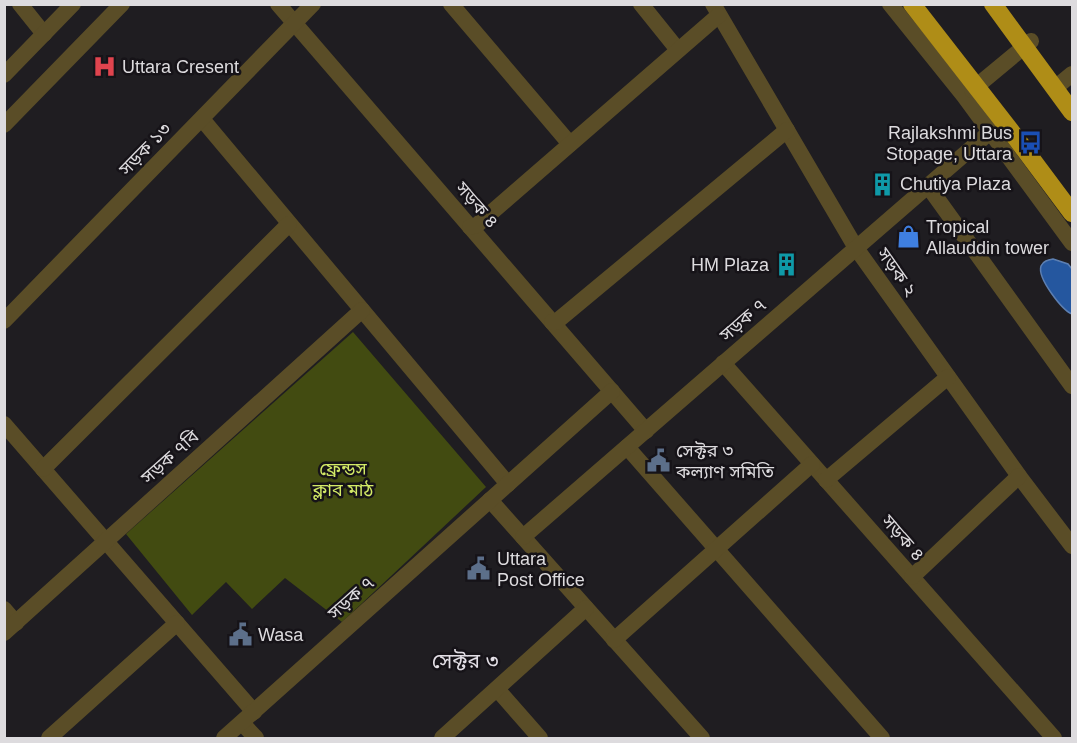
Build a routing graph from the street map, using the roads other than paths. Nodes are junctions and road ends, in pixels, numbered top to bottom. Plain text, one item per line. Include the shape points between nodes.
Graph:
1 (20, 4) edge
2 (73, 4) edge
3 (122, 4) edge
4 (278, 4) edge
5 (313, 4) edge
6 (451, 4) edge
7 (641, 4) edge
8 (890, 4) edge
9 (912, 4) edge
10 (993, 4) edge
11 (716, 10) edge
12 (294, 24) junction
13 (44, 34) junction
14 (1031, 41) dead end
15 (678, 50) junction
16 (1072, 74) edge
17 (4, 75) edge
18 (1055, 88) junction
19 (972, 90) dead end
20 (1072, 112) edge
21 (202, 119) junction
22 (4, 125) edge
23 (787, 130) junction
24 (990, 132) junction
25 (570, 144) junction
26 (928, 186) junction
27 (1072, 213) edge
28 (289, 224) junction
29 (470, 227) junction
30 (1072, 243) edge
31 (856, 248) junction
32 (362, 310) junction
33 (4, 321) edge
34 (552, 322) junction
35 (723, 363) junction
36 (948, 377) junction
37 (1072, 386) edge
38 (612, 391) junction
39 (4, 424) edge
40 (646, 431) junction
41 (627, 447) junction
42 (812, 464) junction
43 (43, 469) junction
44 (1019, 476) junction
45 (826, 480) junction
46 (508, 484) junction
47 (490, 500) junction
48 (523, 537) junction
49 (106, 541) junction
50 (1072, 546) edge
51 (716, 549) junction
52 (912, 577) junction
53 (586, 608) junction
54 (4, 609) edge
55 (177, 623) junction
56 (10, 628) edge
57 (614, 640) junction
58 (497, 689) junction
59 (248, 717) junction
60 (49, 738) edge
61 (224, 738) edge
62 (256, 738) edge
63 (442, 738) edge
64 (540, 738) edge
65 (702, 738) edge
66 (882, 738) edge
67 (1054, 738) edge

1 - 13 street
2 - 13 street
3 - 22 street
4 - 12 street, সড়ক ৪
5 - 12 street, সড়ক ১৩
6 - 25 street
7 - 15 street
8 - 24 street
9 - 27 highway
10 - 18 highway
11 - 15 street
11 - 23 street, সড়ক ২
12 - 21 street, সড়ক ১৩
12 - 29 street, সড়ক ৪
13 - 17 street
14 - 19 street
15 - 25 street
16 - 18 street
18 - 20 highway
21 - 28 street
21 - 33 street, সড়ক ১৩
23 - 31 street, সড়ক ২
23 - 34 street
24 - 26 street, সড়ক ৭
24 - 30 street
25 - 29 street
26 - 31 street, সড়ক ৭
26 - 37 street
28 - 32 street
28 - 43 street
29 - 34 street, সড়ক ৪
31 - 35 street, সড়ক ৭
31 - 36 street, সড়ক ২
32 - 46 street
32 - 49 street, সড়ক ৭বি
34 - 38 street, সড়ক ৪
35 - 40 street, সড়ক ৭
35 - 42 street, সড়ক ৪
36 - 44 street, সড়ক ২
36 - 45 street
38 - 40 street, সড়ক ৪
38 - 46 street, সড়ক ৭
39 - 43 street
40 - 41 street, সড়ক ৭
41 - 48 street, সড়ক ৭
41 - 51 street
42 - 45 street, সড়ক ৪
42 - 51 street
43 - 49 street
44 - 50 street, সড়ক ২
44 - 52 street
45 - 52 street, সড়ক ৪
46 - 47 street, সড়ক ৭
47 - 48 street
47 - 59 street, সড়ক ৭
48 - 53 street
49 - 55 street
49 - 56 street, সড়ক ৭বি
51 - 57 street
51 - 66 street
52 - 67 street, সড়ক ৪
53 - 57 street
53 - 58 street
54 - 56 street
55 - 59 street
55 - 60 street
57 - 65 street
58 - 63 street
58 - 64 street
59 - 61 street, সড়ক ৭
59 - 62 street

